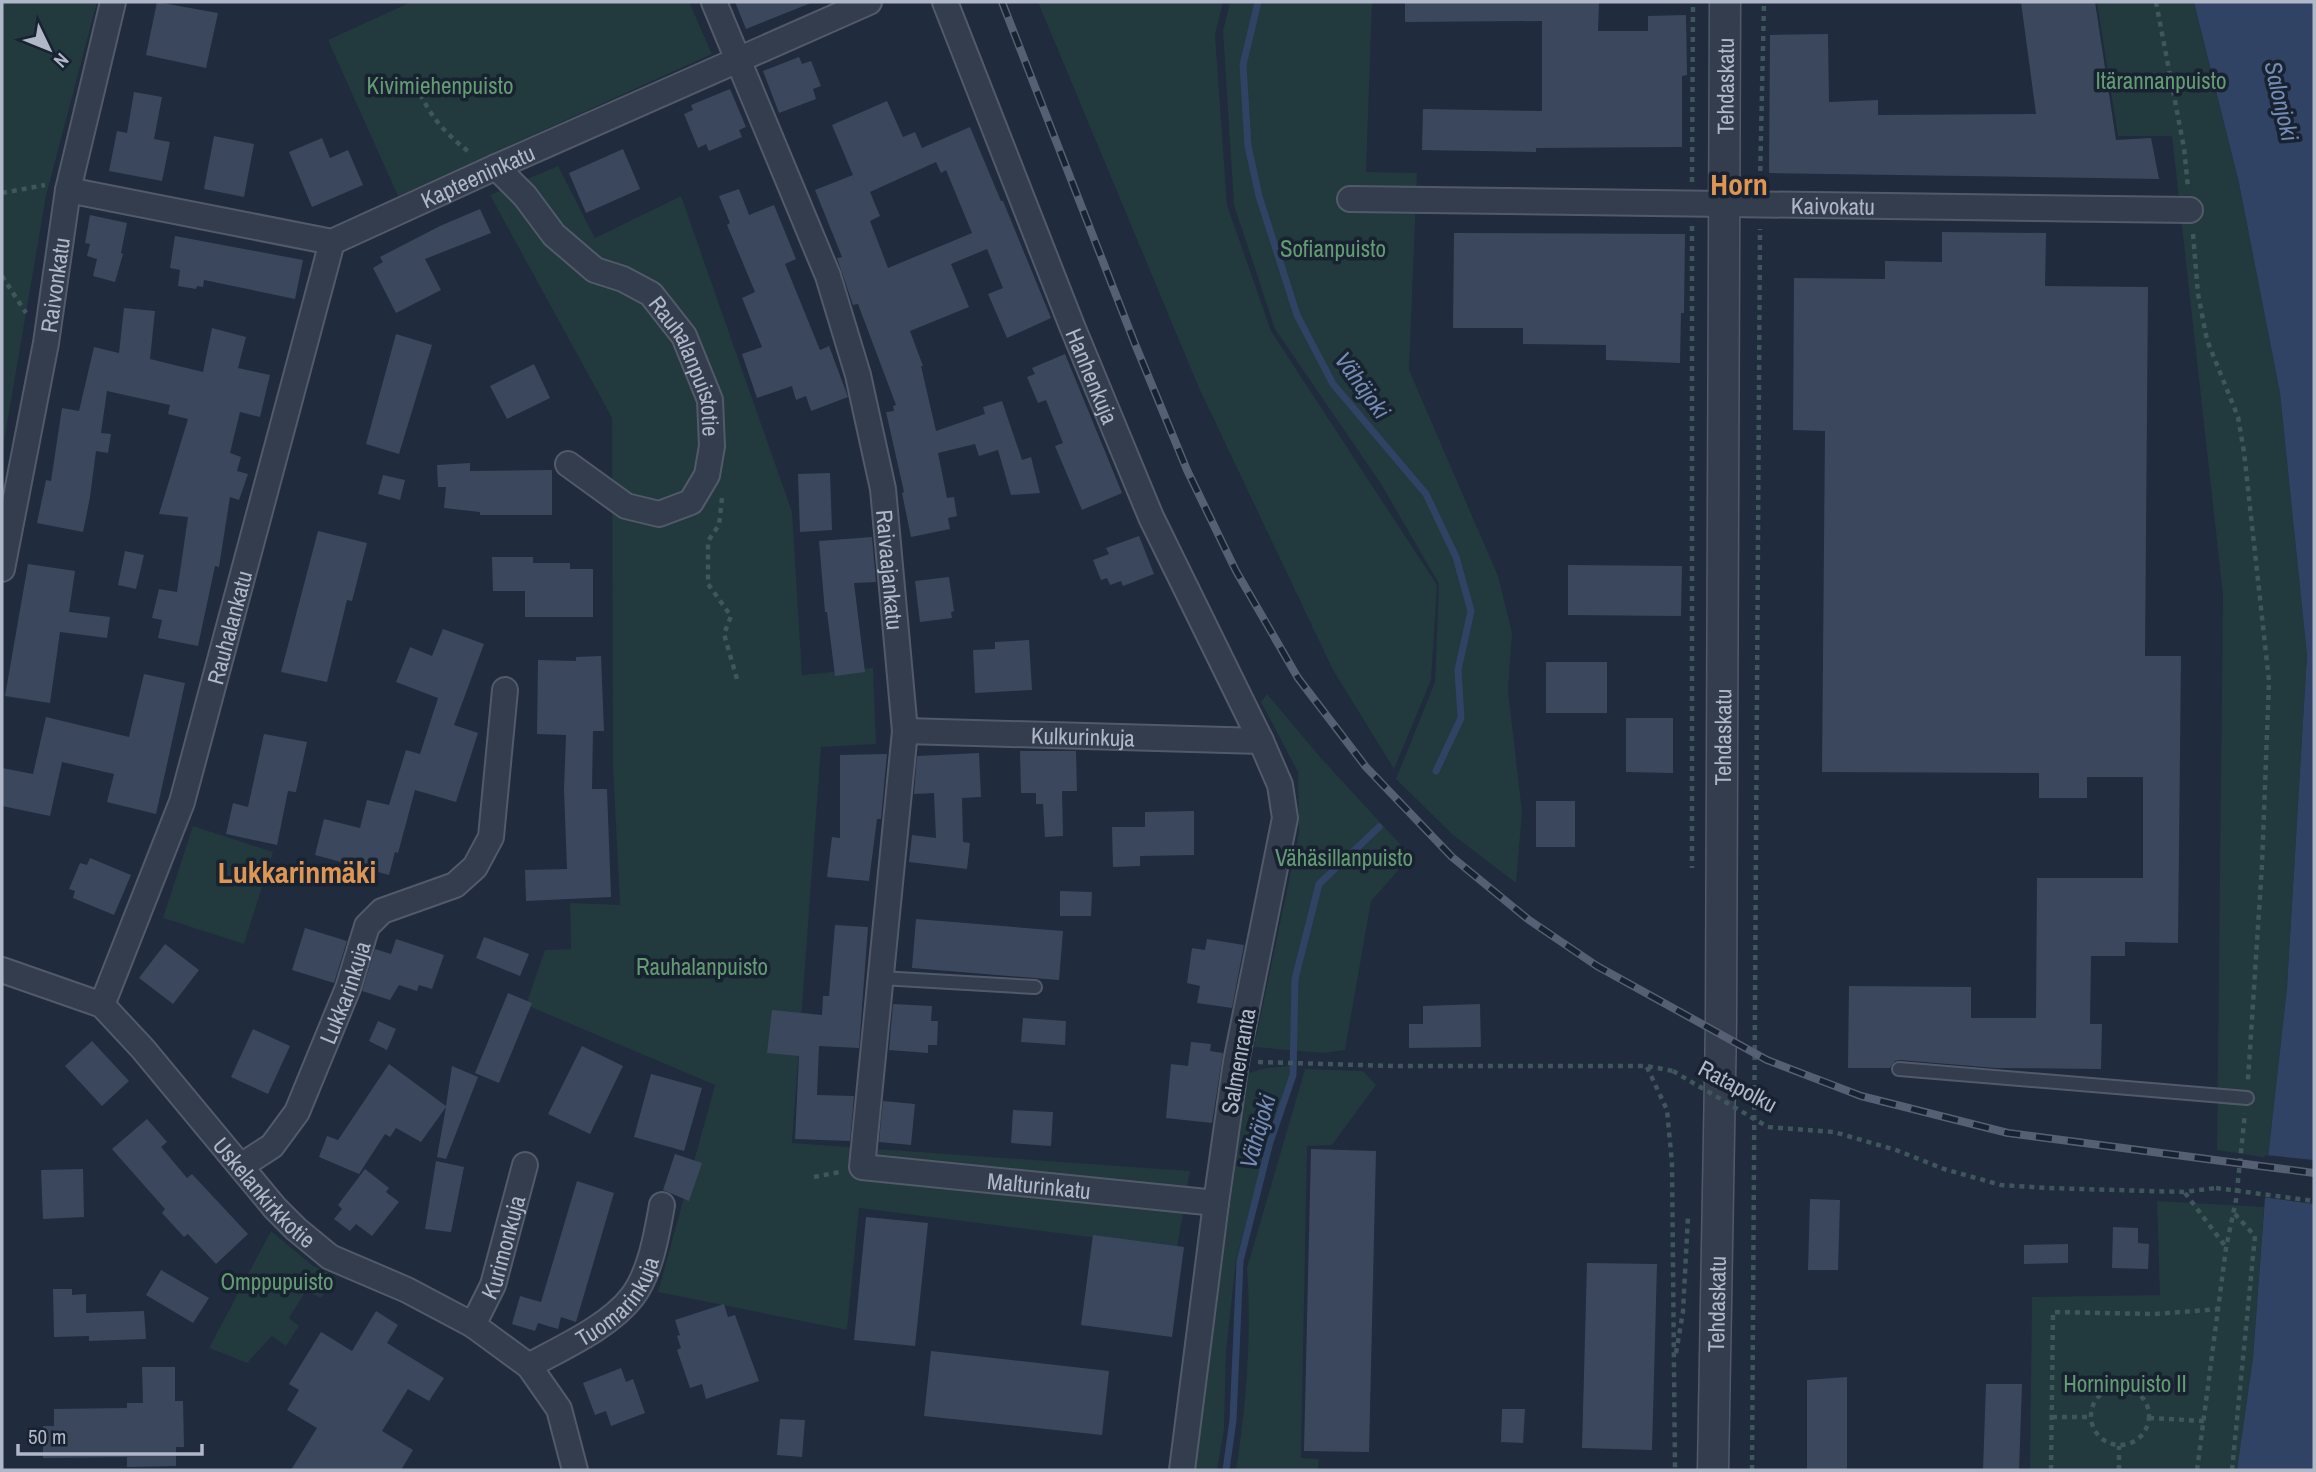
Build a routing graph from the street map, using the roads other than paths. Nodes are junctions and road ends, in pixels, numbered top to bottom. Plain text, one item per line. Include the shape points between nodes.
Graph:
1 (113, 2) edge
2 (714, 2) edge
3 (869, 2) edge
4 (945, 2) edge
5 (1725, 2) edge
6 (738, 58) junction
7 (496, 167) junction
8 (60, 187) junction
9 (1350, 199) dead end
10 (1726, 205) junction
11 (2190, 209) road end
12 (332, 242) junction
13 (568, 464) dead end
14 (2, 569) edge
15 (505, 690) dead end
16 (905, 731) junction
17 (1261, 741) junction
18 (2, 970) edge
19 (881, 978) junction
20 (1035, 987) dead end
21 (102, 1005) junction
22 (1899, 1069) dead end
23 (2247, 1098) road end
24 (525, 1165) dead end
25 (241, 1166) junction
26 (862, 1167) joint
27 (1216, 1203) junction
28 (662, 1205) dead end
29 (473, 1325) junction
30 (529, 1366) junction
31 (575, 1470) edge
32 (1182, 1470) edge
33 (1713, 1470) edge

1 - 8 street, Raivonkatu
2 - 6 street, Raivaajankatu
3 - 6 street, Kapteeninkatu
4 - 17 street, Hanhenkuja via 1151,517
5 - 10 street, Tehdaskatu
6 - 7 street, Kapteeninkatu
6 - 16 street, Raivaajankatu via 828,276 858,375 883,489
7 - 12 street, Kapteeninkatu
7 - 13 street, Rauhalanpuistotie via 554,235 594,270 651,294 684,336 710,400 712,446 707,475 691,502 659,514 626,506
8 - 12 street
8 - 14 street, Raivonkatu via 46,343
9 - 10 street, Kaivokatu
10 - 11 street, Kaivokatu
10 - 33 street, Tehdaskatu
12 - 21 street, Rauhalankatu via 182,802
15 - 25 street, Lukkarinkuja via 491,837 475,867 455,886 382,911 368,926 297,1112 272,1146
16 - 17 street, Kulkurinkuja
16 - 19 street, Raivaajankatu
17 - 27 street, Salmenranta via 1280,785 1284,818 1236,1062
18 - 21 street, Uskelankirkkotie
19 - 20 lane
19 - 26 street, Raivaajankatu
21 - 25 street, Uskelankirkkotie
22 - 23 lane
24 - 29 street, Kurimonkuja via 493,1285
25 - 29 street, Uskelankirkkotie via 275,1208 330,1257
26 - 27 street, Malturinkatu
27 - 32 street, Salmenranta
28 - 30 street, Tuomarinkuja via 656,1240 633,1297 608,1319
29 - 30 street, Uskelankirkkotie
30 - 31 street, Uskelankirkkotie via 559,1409

